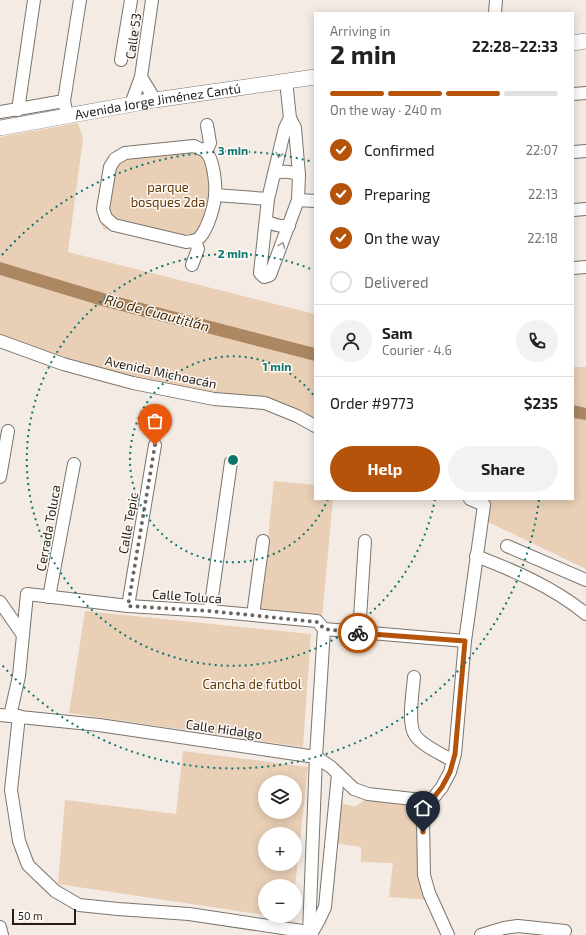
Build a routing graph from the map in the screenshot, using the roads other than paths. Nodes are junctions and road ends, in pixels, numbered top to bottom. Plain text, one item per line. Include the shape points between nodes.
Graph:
1 (34, 0) edge
2 (80, 0) edge
3 (130, 0) edge
4 (152, 0) edge
5 (496, 0) edge
6 (494, 12) edge
7 (586, 41) edge
8 (574, 43) edge
9 (121, 60) dead end
10 (141, 77) junction
11 (314, 77) edge
12 (286, 81) junction
13 (586, 93) edge
14 (574, 94) edge
15 (155, 100) junction
16 (131, 104) junction
17 (66, 108) junction
18 (18, 110) junction
19 (0, 112) edge
20 (290, 118) junction
21 (207, 125) dead end
22 (0, 128) edge
23 (586, 151) edge
24 (206, 152) junction
25 (574, 152) edge
26 (274, 173) junction
27 (299, 175) junction
28 (215, 195) junction
29 (268, 199) junction
30 (298, 200) junction
31 (314, 201) edge
32 (586, 209) edge
33 (574, 210) edge
34 (266, 220) junction
35 (289, 226) junction
36 (195, 241) junction
37 (192, 265) dead end
38 (586, 267) edge
39 (574, 268) edge
40 (0, 341) edge
41 (314, 425) edge
42 (8, 430) dead end
43 (155, 445) dead end
44 (231, 462) dead end
45 (74, 464) dead end
46 (0, 474) edge
47 (472, 500) edge
48 (263, 541) dead end
49 (365, 541) dead end
50 (507, 546) dead end
51 (476, 556) junction
52 (586, 580) edge
53 (49, 597) junction
54 (0, 602) edge
55 (128, 606) junction
56 (210, 611) junction
57 (586, 614) edge
58 (253, 615) junction
59 (324, 629) junction
60 (359, 633) junction
61 (23, 635) junction
62 (465, 641) junction
63 (414, 677) dead end
64 (10, 716) edge
65 (316, 756) junction
66 (453, 760) junction
67 (338, 774) junction
68 (431, 801) junction
69 (0, 927) edge
70 (565, 931) dead end
71 (311, 934) edge
72 (2, 935) edge
73 (448, 935) edge
74 (481, 935) edge

1 - 18 street
2 - 17 street
3 - 9 street
4 - 10 street, Calle 53
5 - 6 street
7 - 8 main road
10 - 15 street, Calle 53
10 - 16 street, Calle 53
11 - 12 main road, Avenida Jorge Jiménez Cantú
12 - 15 main road, Avenida Jorge Jiménez Cantú
12 - 20 street
13 - 14 street
15 - 16 main road, Avenida Jorge Jiménez Cantú
16 - 17 main road, Avenida Jorge Jiménez Cantú
17 - 18 street
17 - 22 main road, Avenida Jorge Jiménez Cantú
18 - 19 street
20 -> 26 street via 285,128
20 - 27 street via 295,128
21 - 24 street via 210,143
23 - 25 street
24 - 28 street via 211,160
24 - 36 street via 194,146 125,154 116,159 110,167 103,209 106,218 114,225 186,242
26 - 27 street via 283,171
26 - 29 street
27 - 30 street
28 - 29 street
28 - 36 street via 209,222
29 - 34 street
30 - 31 street
30 - 35 street
32 - 33 street
34 - 35 street via 273,225
34 -> 35 street via 260,273 264,277 270,275
36 - 37 street via 198,249
38 - 39 street
40 - 41 street, Avenida Michoacán via 63,364 133,383 214,398 265,403 292,413
42 - 46 street
43 - 55 street, Calle Tepic
44 - 56 street
45 - 53 street, Cerrada Toluca
47 - 51 street via 484,505
48 - 58 street
49 - 60 street
50 - 52 street
51 - 57 street via 550,588
51 - 62 street
53 - 55 street, Calle Toluca
53 - 61 street, Calle Toluca via 27,594
54 - 61 street
55 - 56 street, Calle Toluca
56 - 58 street, Calle Toluca
58 - 59 street, Calle Toluca via 318,622
59 - 60 street, Calle Toluca
59 - 65 street
60 - 62 street, Calle Toluca
61 - 64 street, Calle Toluca via 19,676
62 - 66 street
63 - 66 street via 411,724 414,735
64 - 65 street, Calle Hidalgo via 99,725
64 - 71 street, Calle Toluca via 11,790 19,841 28,864 55,892 79,905 189,914
65 - 67 street, Calle Hidalgo
65 - 71 street
66 - 68 street via 442,787
67 - 68 street, Calle Hidalgo via 354,789 368,794
67 - 71 street via 325,907
68 - 73 street via 423,819 424,875 429,893
69 - 72 street
70 - 74 street via 518,926

